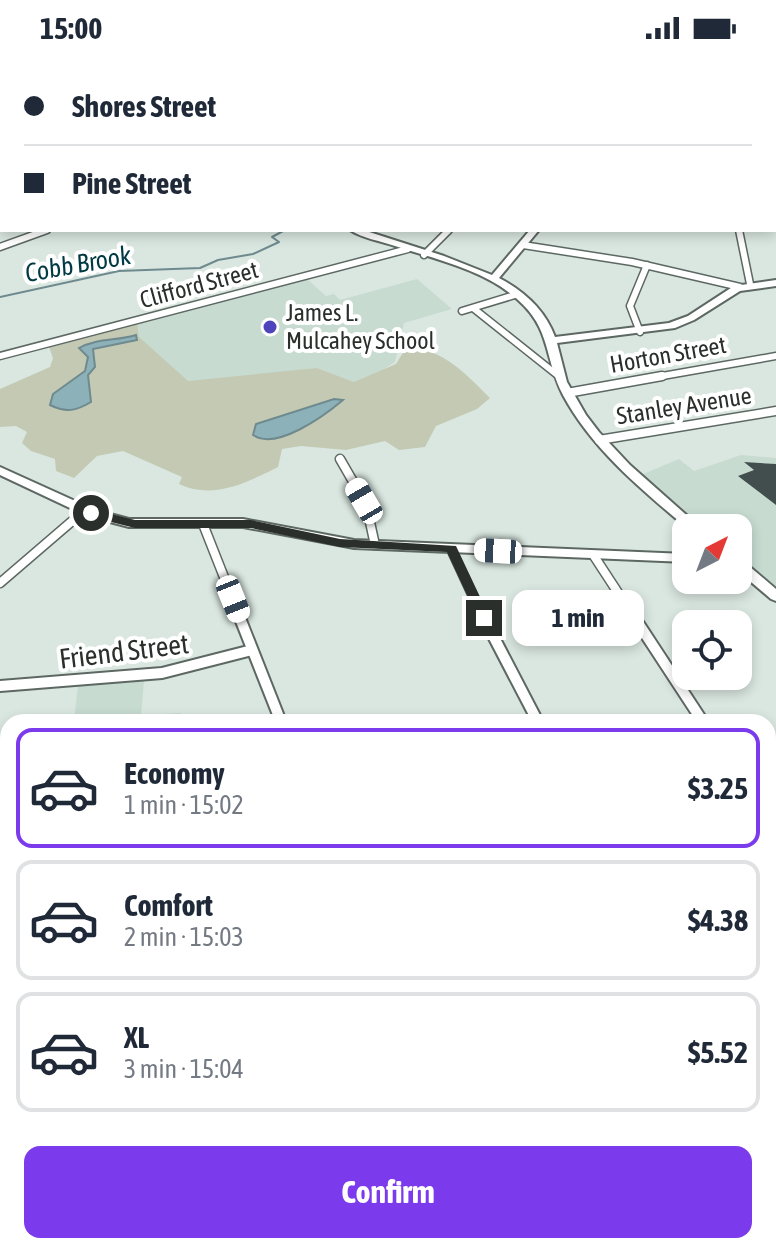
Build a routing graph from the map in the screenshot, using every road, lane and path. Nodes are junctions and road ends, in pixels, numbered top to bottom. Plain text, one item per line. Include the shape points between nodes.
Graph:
1 (41, 232) edge
2 (360, 232) edge
3 (447, 232) edge
4 (533, 232) edge
5 (739, 232) edge
6 (523, 245) junction
7 (0, 247) edge
8 (408, 249) junction
9 (424, 255) junction
10 (647, 265) junction
11 (493, 279) junction
12 (776, 283) edge
13 (745, 286) junction
14 (518, 294) junction
15 (473, 308) junction
16 (462, 311) dead end
17 (640, 332) junction
18 (551, 341) junction
19 (0, 356) edge
20 (776, 356) edge
21 (562, 378) junction
22 (567, 393) junction
23 (776, 411) edge
24 (599, 440) junction
25 (340, 459) dead end
26 (0, 471) edge
27 (85, 510) junction
28 (678, 514) edge
29 (203, 524) junction
30 (375, 545) junction
31 (451, 549) junction
32 (594, 556) junction
33 (672, 558) edge
34 (752, 576) edge
35 (0, 583) edge
36 (776, 596) edge
37 (252, 650) junction
38 (0, 686) edge
39 (278, 714) edge
40 (534, 714) edge
41 (698, 714) edge

1 - 7 street
2 - 8 street
3 - 9 street
4 - 6 street
5 - 13 street
6 - 10 street
6 - 11 street
8 - 9 street
8 - 19 street, Clifford Street
9 - 11 street
10 - 13 street
10 - 17 street via 628,310
11 - 14 street
12 - 13 street
13 - 17 street via 680,324
14 - 15 street
14 - 18 street via 545,322
15 - 16 street
15 - 21 street
17 - 18 street
18 - 21 street
20 - 22 street, Horton Street
21 - 22 street
22 - 24 street
23 - 24 street, Stanley Avenue
24 - 28 street
25 - 30 street via 366,504
26 - 27 street
27 - 29 street via 129,523
27 - 35 street
29 - 30 street via 259,525 334,542
29 - 37 street
30 - 31 street
31 - 32 street
31 - 40 street
32 - 33 street
32 - 41 street
34 - 36 street
37 - 38 street, Friend Street via 156,674
37 - 39 street

